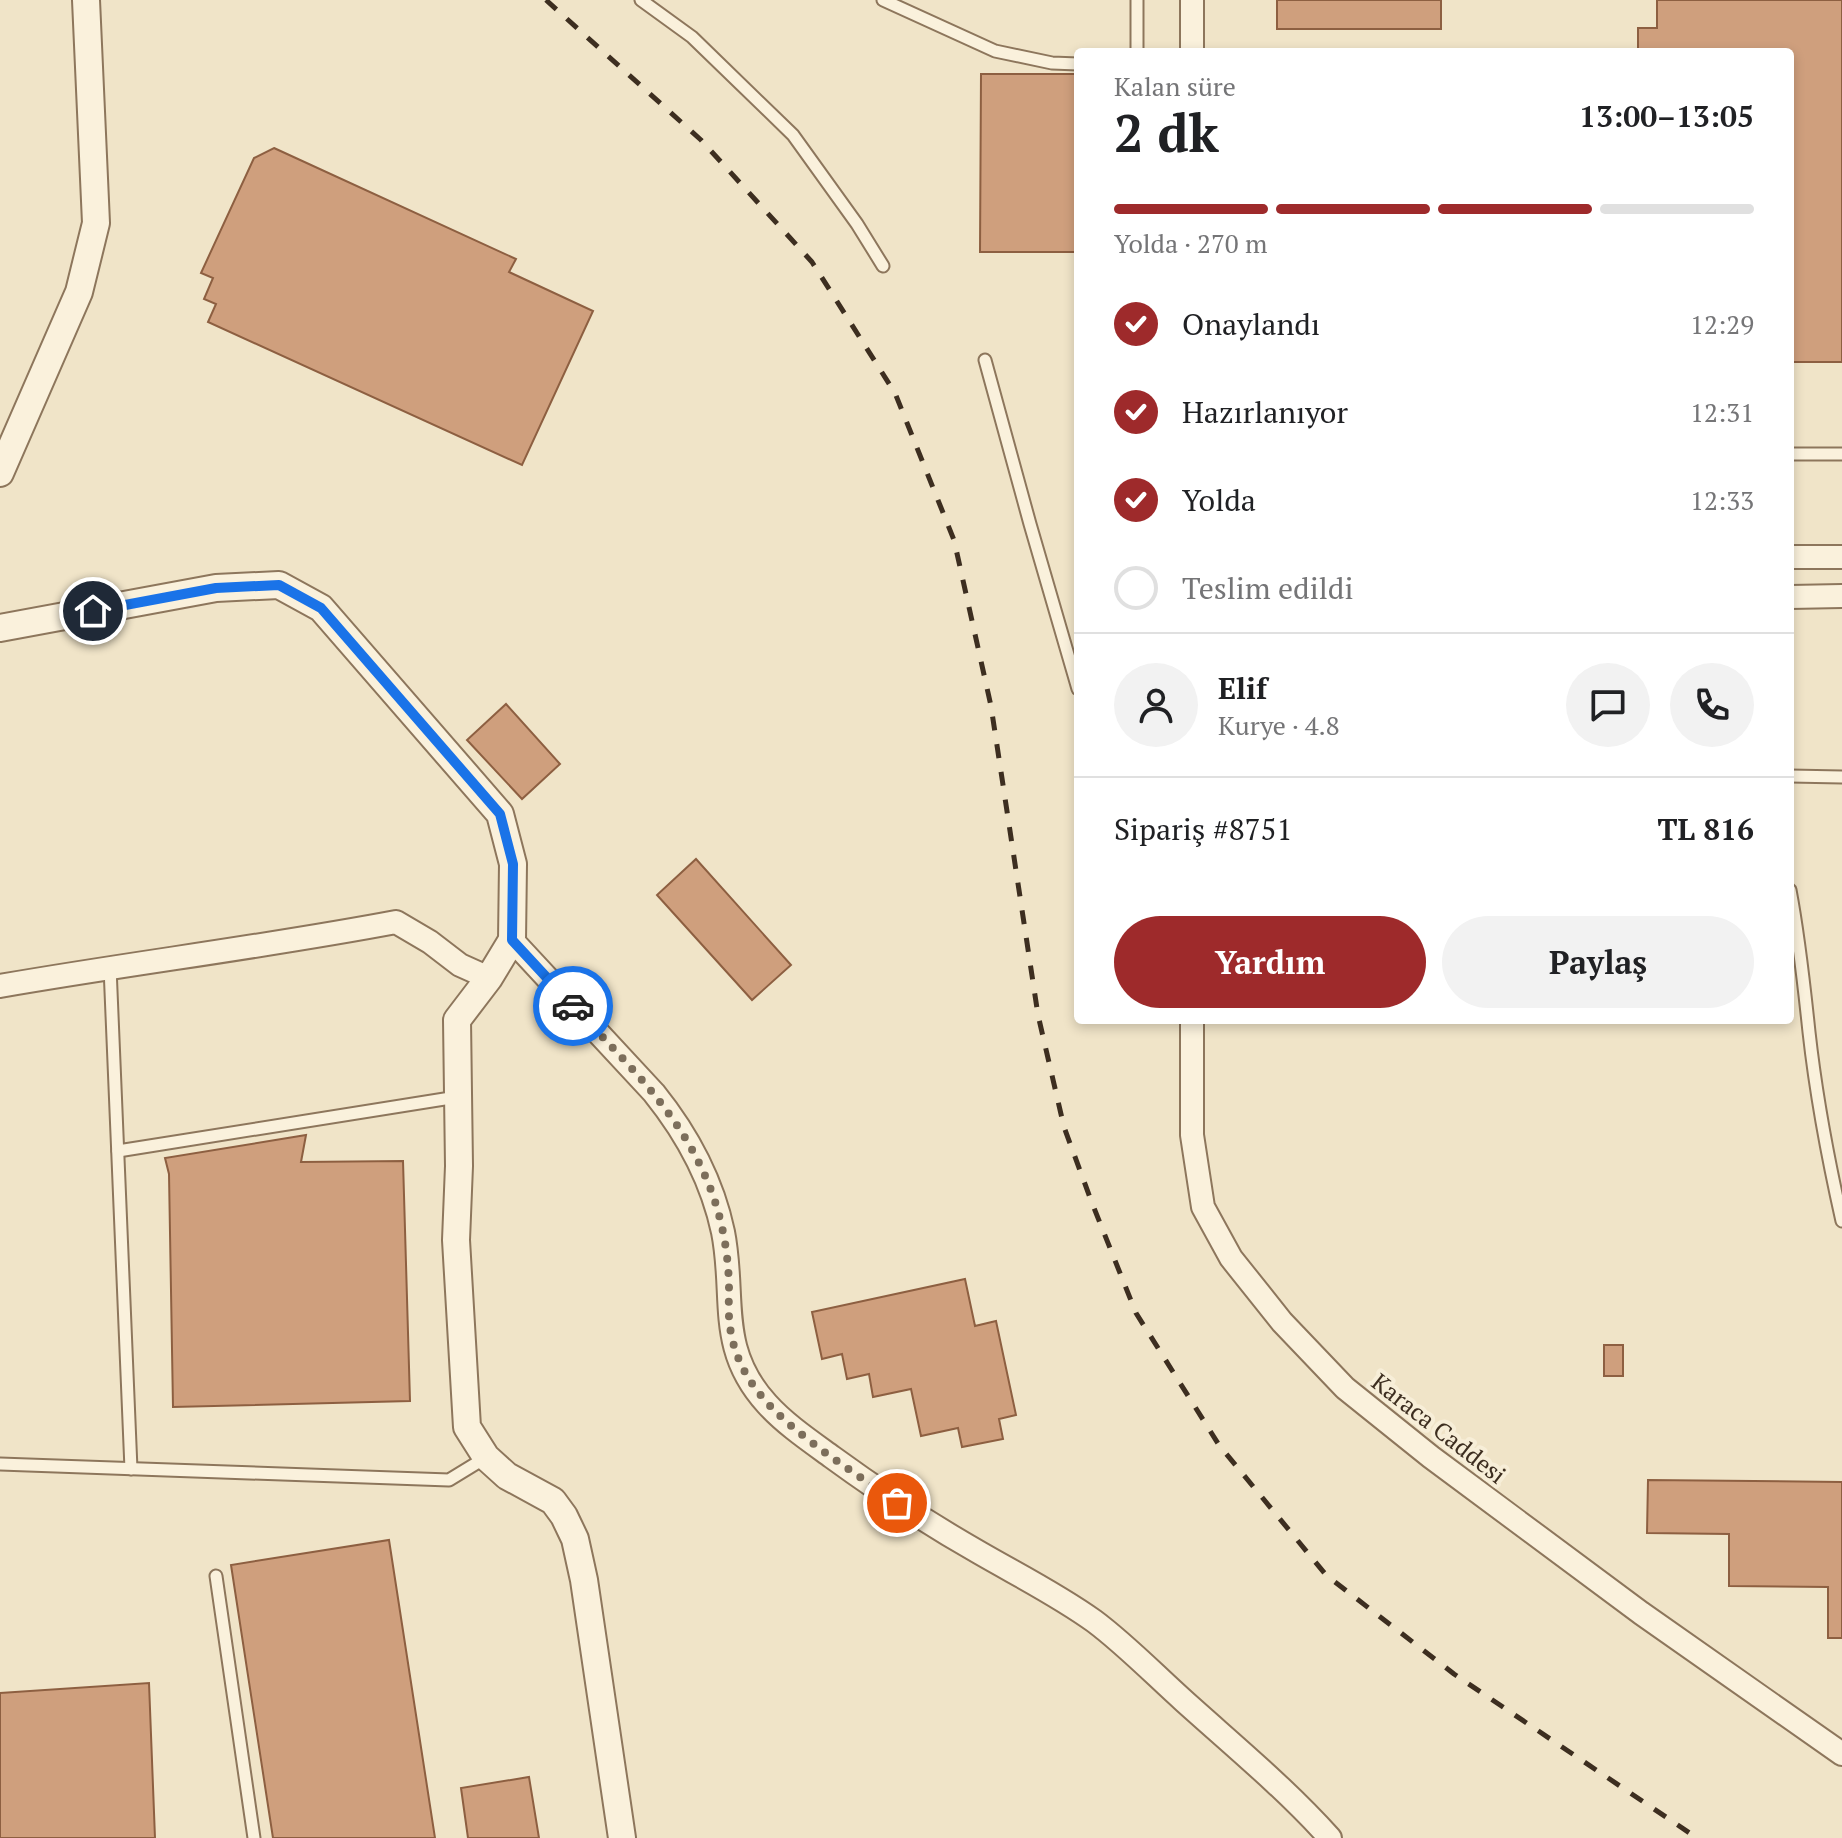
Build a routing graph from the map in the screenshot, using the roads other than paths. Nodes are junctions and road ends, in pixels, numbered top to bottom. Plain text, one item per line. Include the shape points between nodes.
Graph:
1 (86, 0) edge
2 (641, 0) edge
3 (883, 0) edge
4 (1137, 0) edge
5 (1192, 0) edge
6 (1137, 48) edge
7 (1192, 48) edge
8 (1074, 64) edge
9 (883, 266) dead end
10 (985, 360) dead end
11 (1794, 454) edge
12 (1842, 454) edge
13 (0, 473) edge
14 (1794, 557) edge
15 (1842, 557) edge
16 (1842, 596) edge
17 (1794, 597) edge
18 (0, 628) edge
19 (1074, 675) edge
20 (1794, 776) edge
21 (1842, 777) edge
22 (1794, 915) edge
23 (512, 940) junction
24 (110, 967) junction
25 (489, 978) junction
26 (0, 986) edge
27 (1192, 1024) edge
28 (458, 1097) junction
29 (118, 1151) junction
30 (1842, 1221) edge
31 (486, 1457) junction
32 (0, 1464) edge
33 (131, 1469) junction
34 (216, 1576) dead end
35 (1842, 1754) edge
36 (254, 1838) edge
37 (622, 1838) edge
38 (1330, 1838) edge

1 - 13 street via 96,223 79,292
2 - 9 lane via 692,37 793,135
3 - 8 lane via 995,51
4 - 6 lane
5 - 7 street
10 - 19 lane
11 - 12 lane
14 - 15 street
16 - 17 street
18 - 23 street via 216,588 279,585 321,608 500,814 513,864
20 - 21 lane
22 - 30 lane via 1820,1107
23 - 25 street
23 - 38 street via 654,1093 697,1158 723,1232 735,1349 767,1404 897,1503 1094,1621 1281,1787
24 - 25 street via 396,922
24 - 26 street
24 - 29 lane
25 - 28 street via 457,1020
27 - 35 street, Karaca Caddesi via 1192,1135 1203,1207 1231,1258 1282,1322 1345,1388 1431,1457
28 - 29 lane
28 - 31 street via 456,1240 467,1427
29 - 33 lane
31 - 33 lane via 449,1480
31 - 37 street via 507,1476 553,1501 575,1539
32 - 33 lane
34 - 36 lane

